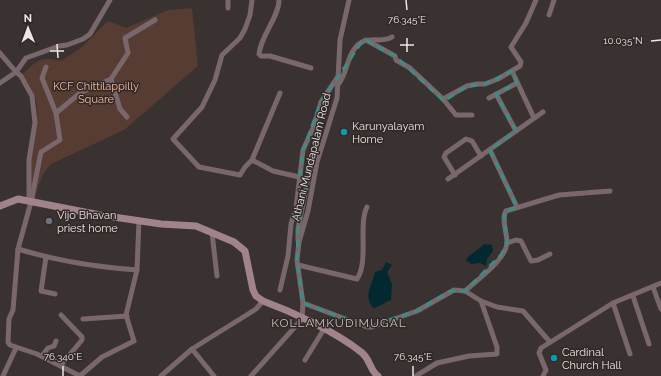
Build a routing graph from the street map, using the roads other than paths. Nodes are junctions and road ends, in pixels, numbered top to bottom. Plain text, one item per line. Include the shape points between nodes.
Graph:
1 (110, 0) edge
2 (228, 0) edge
3 (252, 0) edge
4 (279, 0) edge
5 (349, 0) edge
6 (536, 0) edge
7 (554, 0) edge
8 (228, 8) dead end
9 (549, 15) dead end
10 (155, 20) dead end
11 (392, 36) dead end
12 (366, 40) junction
13 (0, 53) edge
14 (46, 67) dead end
15 (311, 68) dead end
16 (512, 71) junction
17 (16, 72) junction
18 (337, 78) junction
19 (111, 79) junction
20 (0, 83) edge
21 (517, 83) junction
22 (338, 85) junction
23 (280, 93) dead end
24 (496, 94) junction
25 (488, 98) dead end
26 (443, 99) junction
27 (543, 112) dead end
28 (56, 114) junction
29 (472, 115) dead end
30 (127, 118) dead end
31 (534, 118) junction
32 (516, 131) junction
33 (490, 150) junction
34 (320, 153) junction
35 (481, 156) junction
36 (252, 160) junction
37 (455, 175) junction
38 (300, 177) junction
39 (308, 179) junction
40 (448, 179) dead end
41 (610, 191) dead end
42 (30, 202) junction
43 (0, 206) edge
44 (517, 207) junction
45 (367, 208) dead end
46 (139, 220) junction
47 (212, 234) junction
48 (299, 242) junction
49 (507, 243) junction
50 (18, 249) junction
51 (550, 254) dead end
52 (46, 257) junction
53 (298, 265) junction
54 (137, 270) junction
55 (217, 276) dead end
56 (661, 283) edge
57 (653, 287) junction
58 (280, 290) dead end
59 (464, 291) junction
60 (54, 294) dead end
61 (633, 296) junction
62 (263, 301) junction
63 (481, 301) junction
64 (303, 303) junction
65 (613, 303) junction
66 (661, 309) edge
67 (61, 315) dead end
68 (127, 316) junction
69 (83, 319) dead end
70 (302, 319) junction
71 (324, 329) junction
72 (56, 341) dead end
73 (550, 342) junction
74 (649, 344) dead end
75 (16, 348) junction
76 (192, 349) junction
77 (630, 354) dead end
78 (42, 356) junction
79 (305, 360) dead end
80 (61, 365) junction
81 (375, 375) edge
82 (3, 376) edge
83 (80, 376) edge
84 (161, 376) edge
85 (214, 376) edge
86 (252, 376) edge
87 (416, 376) edge
88 (543, 376) edge

1 - 17 street via 90,34 83,39 26,58
2 - 8 street
3 - 36 street via 245,29 240,38 222,55 215,80 202,107 173,139 199,167 237,176
4 - 15 street via 259,54
5 - 18 street, Athani Mundapalam Road via 340,40
6 - 16 street via 511,47 521,62 520,66
7 - 9 street
10 - 19 street via 125,38 128,53
11 - 12 street via 386,40
12 - 22 street via 356,46
12 - 26 street via 395,56 396,60 410,68
13 - 17 street
14 - 28 street via 42,78
16 - 21 street
16 - 26 street via 485,84 467,86
17 - 20 street
17 - 42 street via 27,85 34,108 33,140 29,160
18 - 22 street, Athani Mundapalam Road
18 - 38 street via 317,112 314,126 303,150
19 - 28 street via 80,93
19 - 30 street via 120,109
21 - 24 street
21 - 31 street
22 - 34 street, Athani Mundapalam Road via 334,110
23 - 36 street
24 - 25 street
24 - 32 street
26 - 29 street via 456,115
27 - 31 street
28 - 42 street via 60,140 42,152
31 - 32 street
32 - 33 street
33 - 35 street
33 - 44 street
34 - 39 street via 313,158
34 - 48 street, Athani Mundapalam Road
35 - 37 street
35 - 37 street via 472,141 466,139 446,153 444,157
36 - 38 street via 273,171
37 - 40 street
38 - 39 street
38 - 58 street
39 - 48 street via 298,229
41 - 44 street via 559,195
42 - 43 street via 18,199
42 - 46 street
42 - 50 street
44 - 49 street via 505,213
45 - 53 street via 363,220 364,244 357,279
46 - 47 street via 196,226
46 - 54 street
47 - 55 street
47 - 62 street via 234,242 245,251 253,290
48 - 53 street, Athani Mundapalam Road
49 - 51 street via 521,241 531,261
49 - 59 street via 497,262
50 - 52 street
50 - 75 street via 8,342
52 - 54 street via 98,267
52 - 60 street via 41,291
53 - 64 street, Athani Mundapalam Road
54 - 68 street
56 - 57 street
57 - 61 street
57 - 66 street
59 - 63 street
59 - 64 street via 450,291 416,311 367,327
61 - 65 street
61 - 74 street
62 - 70 street
62 - 76 street via 256,309
63 - 73 street via 497,307 522,311
63 - 87 street via 497,347 497,354 469,356 437,363
64 - 70 street, Athani Mundapalam Road
65 - 73 street
65 - 77 street
67 - 80 street via 82,340
68 - 69 street
68 - 83 street via 134,341 102,357
70 - 71 street
70 - 86 street
71 - 79 street
71 - 81 street via 362,352
72 - 78 street
73 - 88 street via 540,350 546,370
75 - 78 street
75 - 82 street
76 - 84 street
76 - 85 street
78 - 80 street
80 - 83 street

